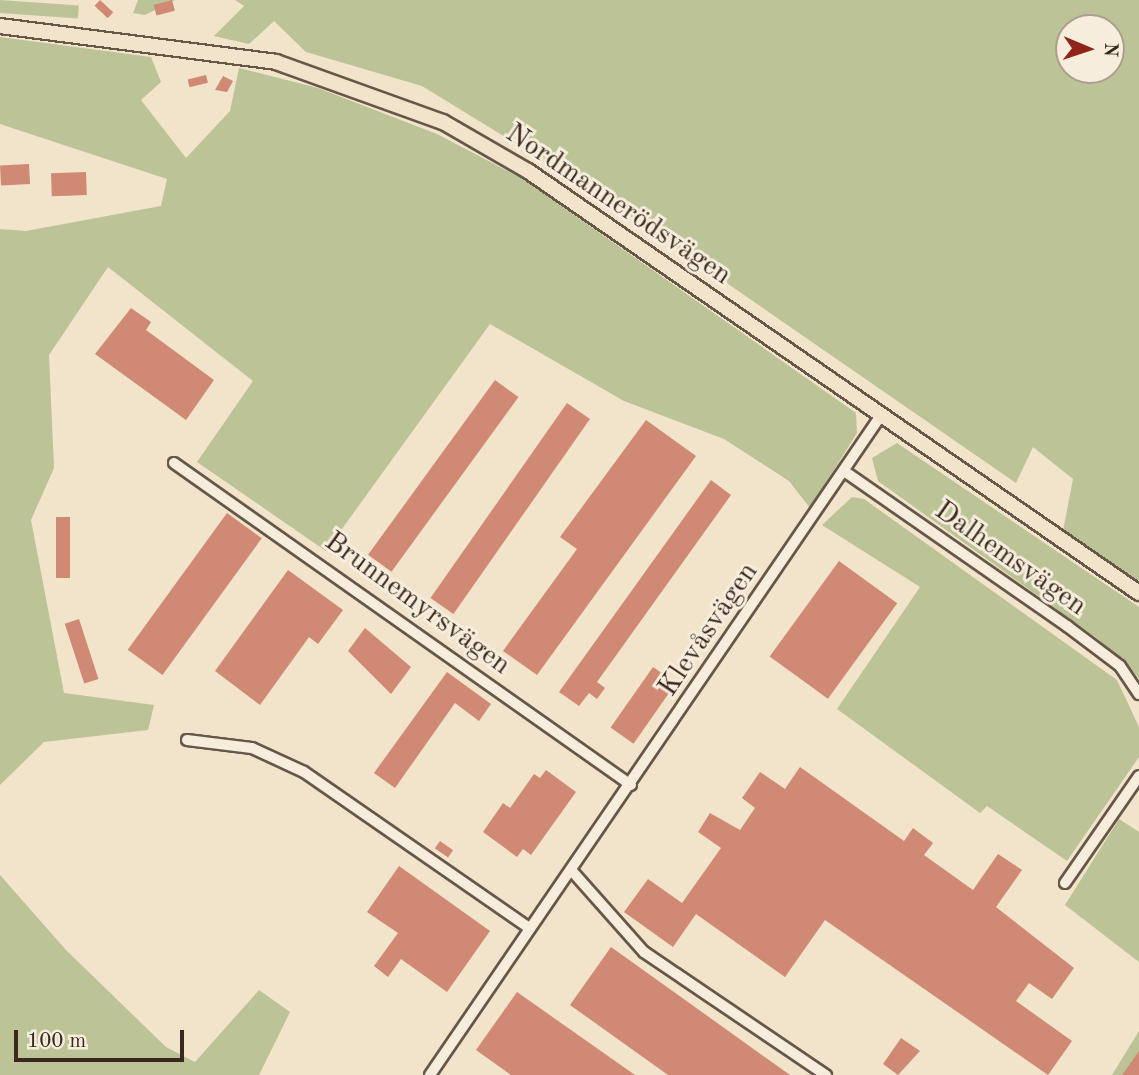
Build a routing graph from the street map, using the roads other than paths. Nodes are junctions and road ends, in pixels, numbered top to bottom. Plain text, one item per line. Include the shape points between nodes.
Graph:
1 (0, 26) edge
2 (882, 414) junction
3 (174, 463) dead end
4 (844, 471) junction
5 (1139, 593) edge
6 (1139, 694) edge
7 (187, 740) dead end
8 (1139, 776) edge
9 (631, 785) junction
10 (572, 871) junction
11 (1065, 883) dead end
12 (529, 928) junction
13 (430, 1075) edge
14 (826, 1075) edge

1 - 2 main road, Nordmannerödsvägen via 276,62 443,122 528,171
2 - 4 street, Klevåsvägen
2 - 5 main road, Nordmannerödsvägen
3 - 9 street, Brunnemyrsvägen
4 - 6 street, Dalhemsvägen via 1120,666
4 - 9 street, Klevåsvägen
7 - 12 street via 253,748 304,772
8 - 11 street
9 - 10 street, Klevåsvägen
10 - 12 street, Klevåsvägen
10 - 14 street via 589,882 644,952
12 - 13 street, Klevåsvägen

